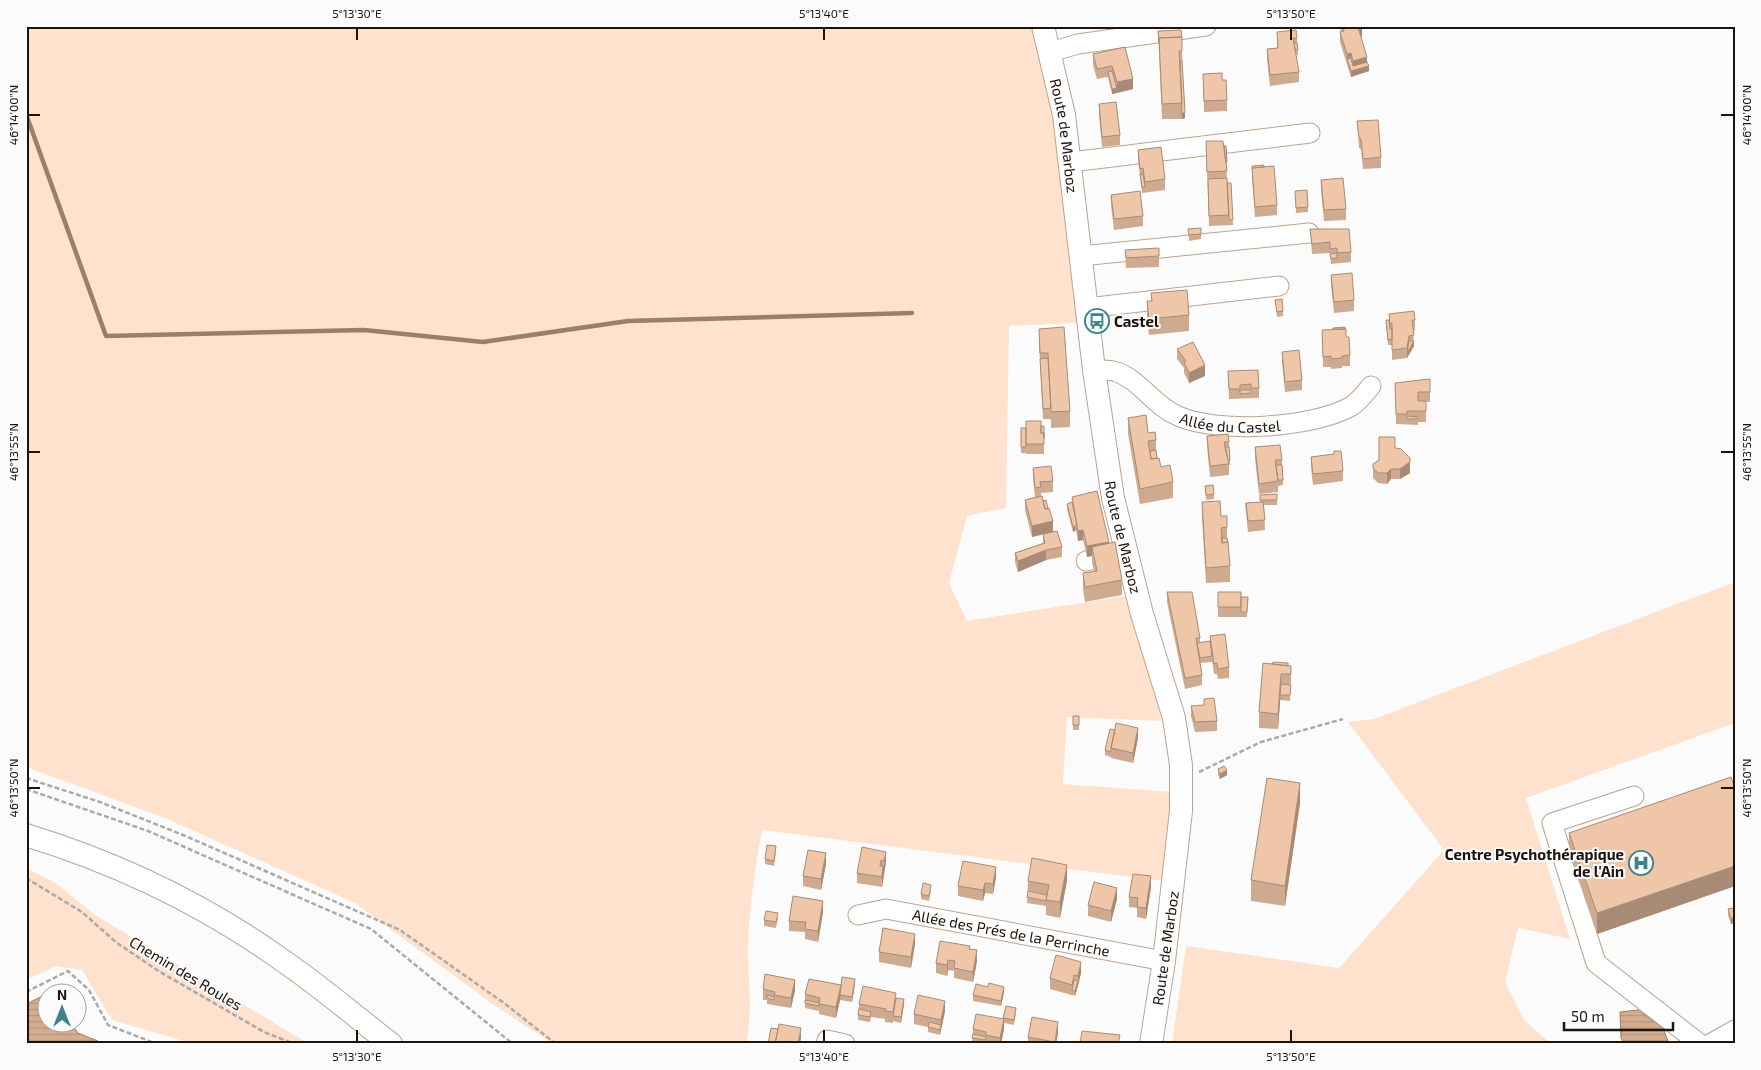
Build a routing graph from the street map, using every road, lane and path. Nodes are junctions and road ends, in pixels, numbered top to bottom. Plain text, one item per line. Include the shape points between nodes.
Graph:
1 (1043, 26) edge
2 (1206, 26) edge
3 (1050, 52) junction
4 (1310, 133) dead end
5 (1070, 162) junction
6 (1309, 233) edge
7 (1081, 256) junction
8 (1280, 286) dead end
9 (1087, 308) junction
10 (1094, 370) junction
11 (1371, 386) dead end
12 (1125, 552) junction
13 (1086, 561) dead end
14 (1343, 719) dead end
15 (26, 778) edge
16 (1182, 781) junction
17 (26, 789) edge
18 (1634, 796) dead end
19 (26, 835) edge
20 (26, 878) edge
21 (858, 915) dead end
22 (1164, 961) junction
23 (26, 992) edge
24 (1735, 1030) edge
25 (292, 1043) edge
26 (158, 1044) edge
27 (391, 1044) edge
28 (513, 1044) edge
29 (556, 1044) edge
30 (826, 1044) edge
31 (845, 1044) edge
32 (1151, 1044) edge
33 (1700, 1044) edge
34 (1710, 1044) edge

1 - 3 main road, Route de Marboz
2 - 3 street via 1078,44
3 - 5 main road, Route de Marboz
4 - 5 street
5 - 7 main road, Route de Marboz
6 - 7 street
7 - 9 main road, Route de Marboz
8 - 9 street
9 - 10 main road, Route de Marboz
10 - 11 street, Allée du Castel via 1115,371 1133,380 1150,399 1178,416 1244,428 1327,417 1352,406
10 - 12 main road, Route de Marboz via 1113,498
12 - 13 street
12 - 16 main road, Route de Marboz via 1174,718
14 - 16 path via 1261,742
15 - 29 path via 100,802 183,835 400,930
16 - 22 main road, Route de Marboz
17 - 28 path via 148,831 371,929
18 - 33 street via 1552,823 1596,963
19 - 27 main road via 146,880 237,930 282,960
20 - 25 path, Chemin des Roules via 82,912 116,943 160,972 264,1032
21 - 22 street, Allée des Prés de la Perrinche via 886,909
22 - 32 main road, Route de Marboz
23 - 26 path via 68,971 89,990 108,1025
24 - 34 street
30 - 31 street via 827,1040

